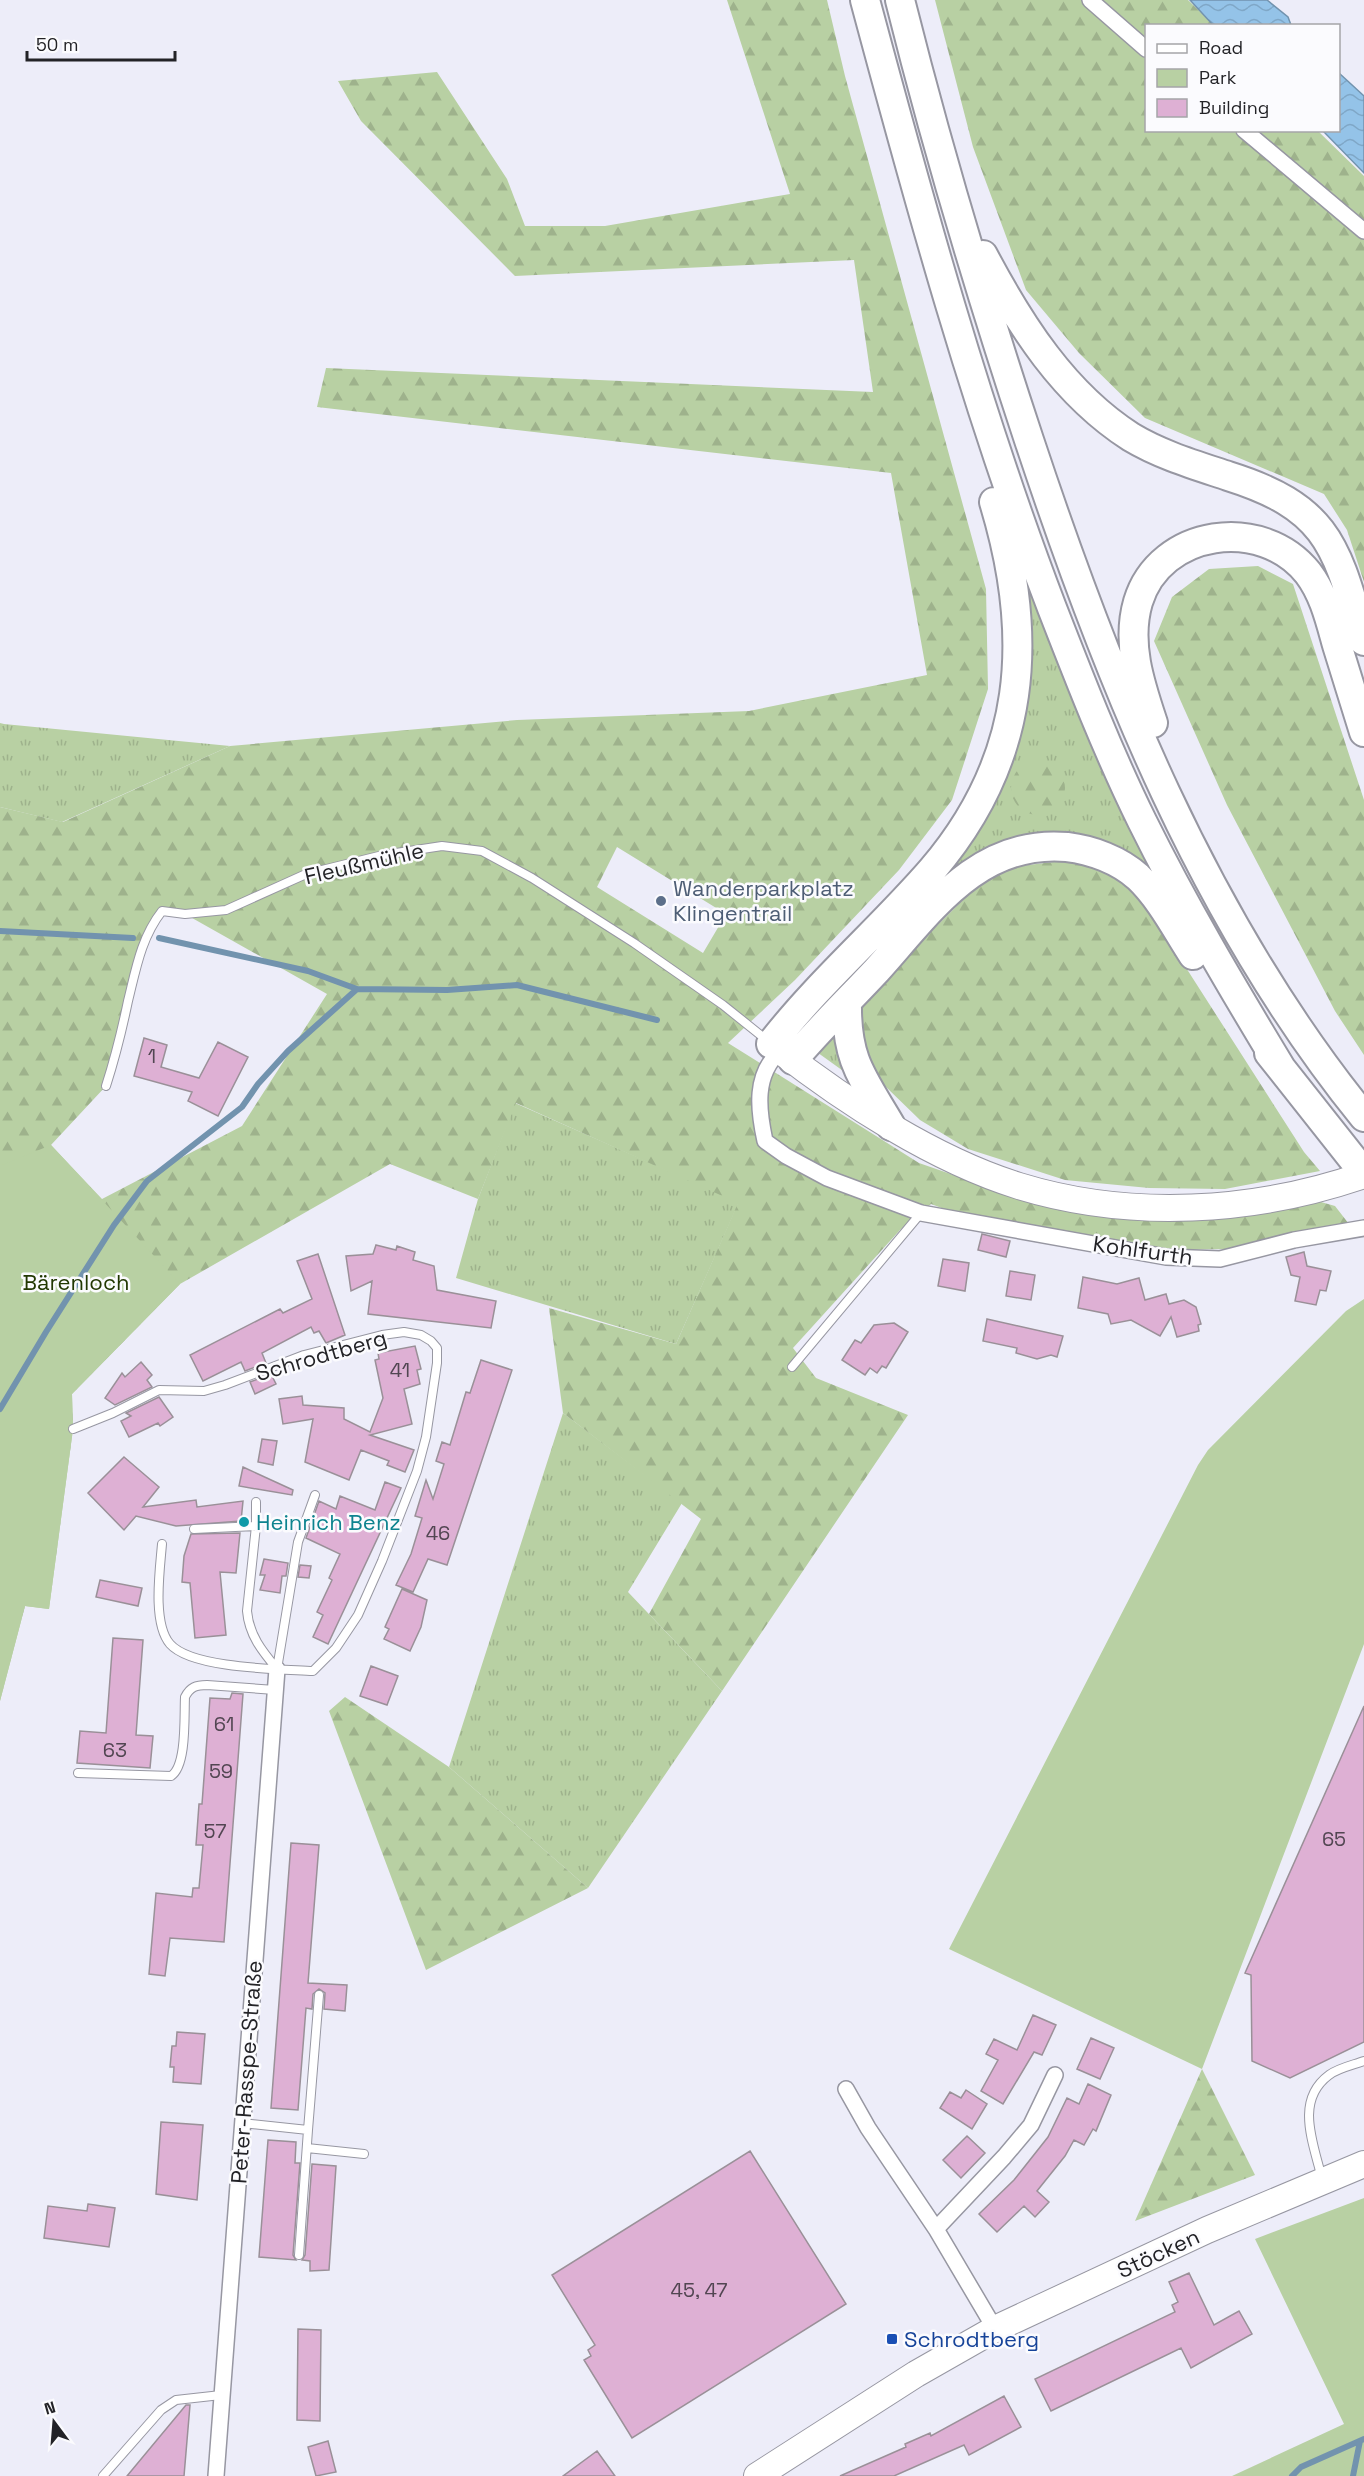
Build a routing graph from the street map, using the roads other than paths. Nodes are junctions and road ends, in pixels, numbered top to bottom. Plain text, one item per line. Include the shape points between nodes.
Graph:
1 (865, 0) edge
2 (900, 0) edge
3 (1090, 0) edge
4 (1145, 49) edge
5 (1246, 132) edge
6 (956, 205) junction
7 (1364, 231) edge
8 (970, 373) junction
9 (1364, 641) edge
10 (1364, 732) edge
11 (1159, 778) junction
12 (846, 1003) junction
13 (781, 1051) junction
14 (1281, 1068) junction
15 (106, 1086) dead end
16 (1364, 1117) edge
17 (891, 1126) junction
18 (1364, 1174) edge
19 (921, 1213) junction
20 (1364, 1228) edge
21 (792, 1367) dead end
22 (73, 1429) dead end
23 (315, 1495) dead end
24 (256, 1502) dead end
25 (256, 1526) junction
26 (194, 1529) dead end
27 (162, 1545) dead end
28 (277, 1669) junction
29 (275, 1690) junction
30 (78, 1773) dead end
31 (319, 1995) dead end
32 (1364, 2061) edge
33 (1055, 2075) dead end
34 (846, 2089) dead end
35 (242, 2123) junction
36 (308, 2130) junction
37 (307, 2148) junction
38 (364, 2154) dead end
39 (1364, 2164) edge
40 (1322, 2180) junction
41 (936, 2229) junction
42 (300, 2255) dead end
43 (995, 2330) junction
44 (221, 2395) junction
45 (103, 2476) edge
46 (216, 2476) edge
47 (757, 2476) edge

1 - 8 highway via 918,200
2 - 6 highway
3 - 4 street
5 - 7 street
6 - 9 highway via 997,283 1075,393 1133,438 1163,453 1273,492 1305,512 1337,557
6 - 11 highway via 1053,516
8 - 13 highway via 980,456 1003,532 1015,601 1016,675 1007,736 978,807 957,838
8 - 14 highway via 1021,526 1108,748 1192,917
10 - 11 highway via 1325,604 1308,573 1283,551 1265,543 1241,536 1212,537 1187,545 1162,563 1142,591 1136,614 1134,655 1154,725
11 - 16 highway via 1248,949
12 - 13 highway
12 - 14 highway via 945,896 987,862 1031,847 1077,848 1108,858 1137,877 1163,908 1204,973
12 - 17 highway via 847,1034 856,1068
13 - 15 lane, Fleußmühle via 679,974 532,878 482,851 442,846 383,855 306,874 226,910 185,914 162,911 149,927 140,952
13 - 17 main road
13 - 19 street, Kohlfurth via 761,1077 760,1117 765,1141 827,1178
14 - 18 highway
17 - 18 main road via 963,1164 1019,1186 1120,1206 1168,1208 1243,1203 1318,1189
19 - 20 street, Kohlfurth via 1166,1257 1220,1259 1294,1240
19 - 21 lane
22 - 28 lane, Schrodtberg via 159,1390 204,1391 281,1362 373,1337 404,1332 421,1335 437,1348 426,1437 417,1471 358,1615 336,1648 313,1671
23 - 28 lane via 298,1542
24 - 25 lane
25 - 26 lane
25 - 28 lane via 248,1624 259,1647
27 - 28 lane, Schrodtberg via 159,1607 170,1643 198,1658
28 - 29 street, Peter-Rasspe-Straße
29 - 30 lane via 207,1685 189,1690 185,1697 181,1760 171,1776
29 - 35 street, Peter-Rasspe-Straße
31 - 36 lane
32 - 40 lane via 1330,2074 1311,2100 1309,2124
33 - 41 street via 1031,2125
34 - 41 street
35 - 36 lane
35 - 44 street, Peter-Rasspe-Straße
36 - 37 lane
37 - 38 lane
37 - 42 lane
39 - 40 main road, Stöcken
40 - 43 main road, Stöcken via 1144,2258
41 - 43 street
43 - 47 main road, Stöcken via 916,2374
44 - 45 lane via 176,2400 161,2410
44 - 46 street, Peter-Rasspe-Straße

